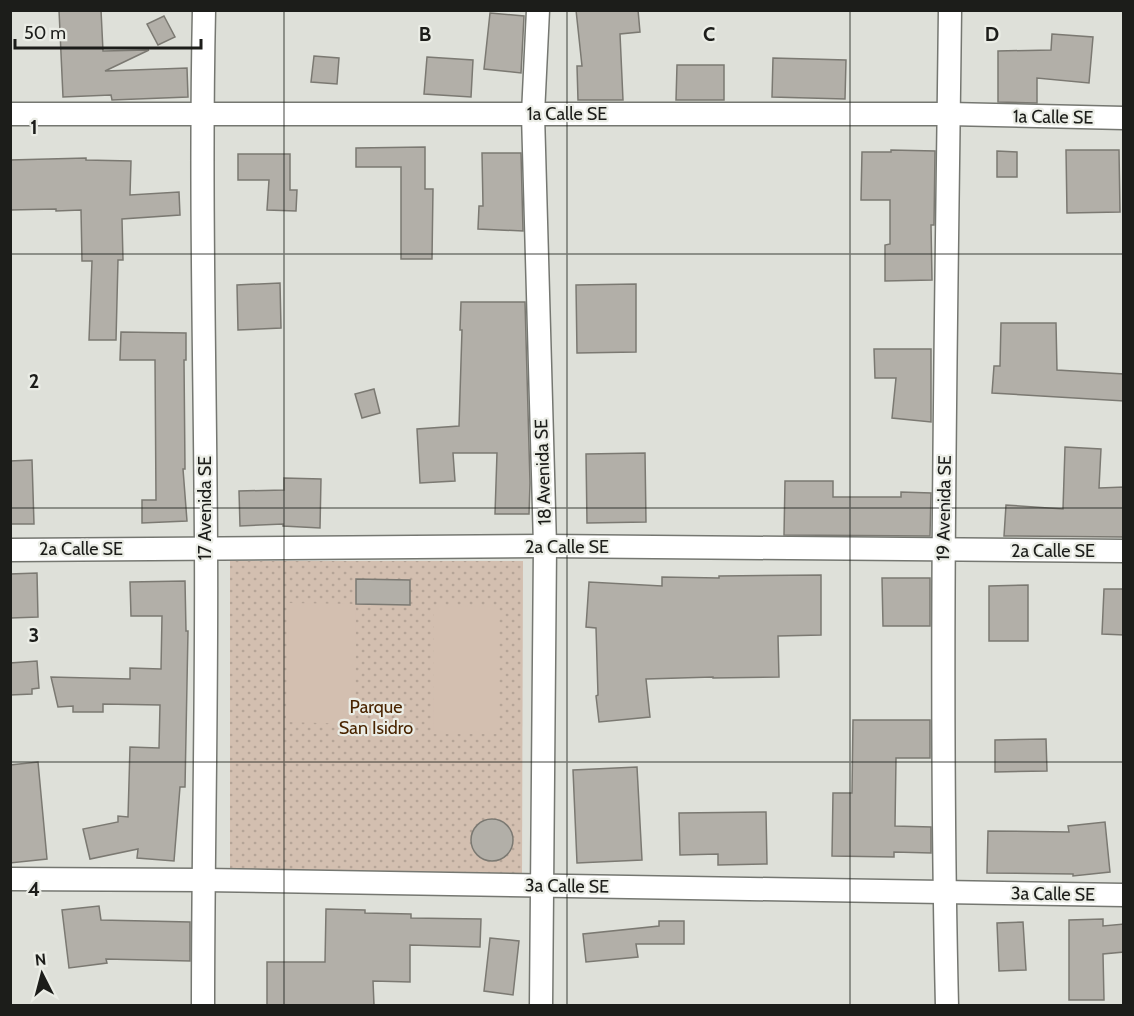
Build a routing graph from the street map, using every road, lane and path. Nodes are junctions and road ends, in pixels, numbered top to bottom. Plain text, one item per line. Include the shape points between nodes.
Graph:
1 (204, 10) edge
2 (538, 10) edge
3 (950, 10) edge
4 (10, 114) edge
5 (202, 114) junction
6 (533, 114) junction
7 (949, 114) junction
8 (1124, 118) edge
9 (545, 546) junction
10 (206, 549) junction
11 (10, 550) edge
12 (943, 550) junction
13 (1124, 551) edge
14 (10, 879) edge
15 (203, 880) junction
16 (542, 886) junction
17 (944, 892) junction
18 (1124, 895) edge
19 (203, 1005) edge
20 (541, 1005) edge
21 (947, 1005) edge

1 - 5 street, 17 Avenida SE
2 - 6 street, 18 Avenida SE
3 - 7 street, 19 Avenida SE
4 - 5 street, 1a Calle SE
5 - 6 street, 1a Calle SE
5 - 10 street, 17 Avenida SE
6 - 7 street, 1a Calle SE
6 - 9 street, 18 Avenida SE
7 - 8 street, 1a Calle SE
7 - 12 street, 19 Avenida SE
9 - 10 street, 2a Calle SE
9 - 12 street, 2a Calle SE
9 - 16 street, 18 Avenida SE
10 - 11 street, 2a Calle SE
10 - 15 street, 17 Avenida SE
12 - 13 street, 2a Calle SE
12 - 17 street, 19 Avenida SE
14 - 15 street, 3a Calle SE
15 - 16 street, 3a Calle SE
15 - 19 street, 17 Avenida SE
16 - 17 street, 3a Calle SE
16 - 20 street, 18 Avenida SE
17 - 18 street, 3a Calle SE
17 - 21 street, 19 Avenida SE

